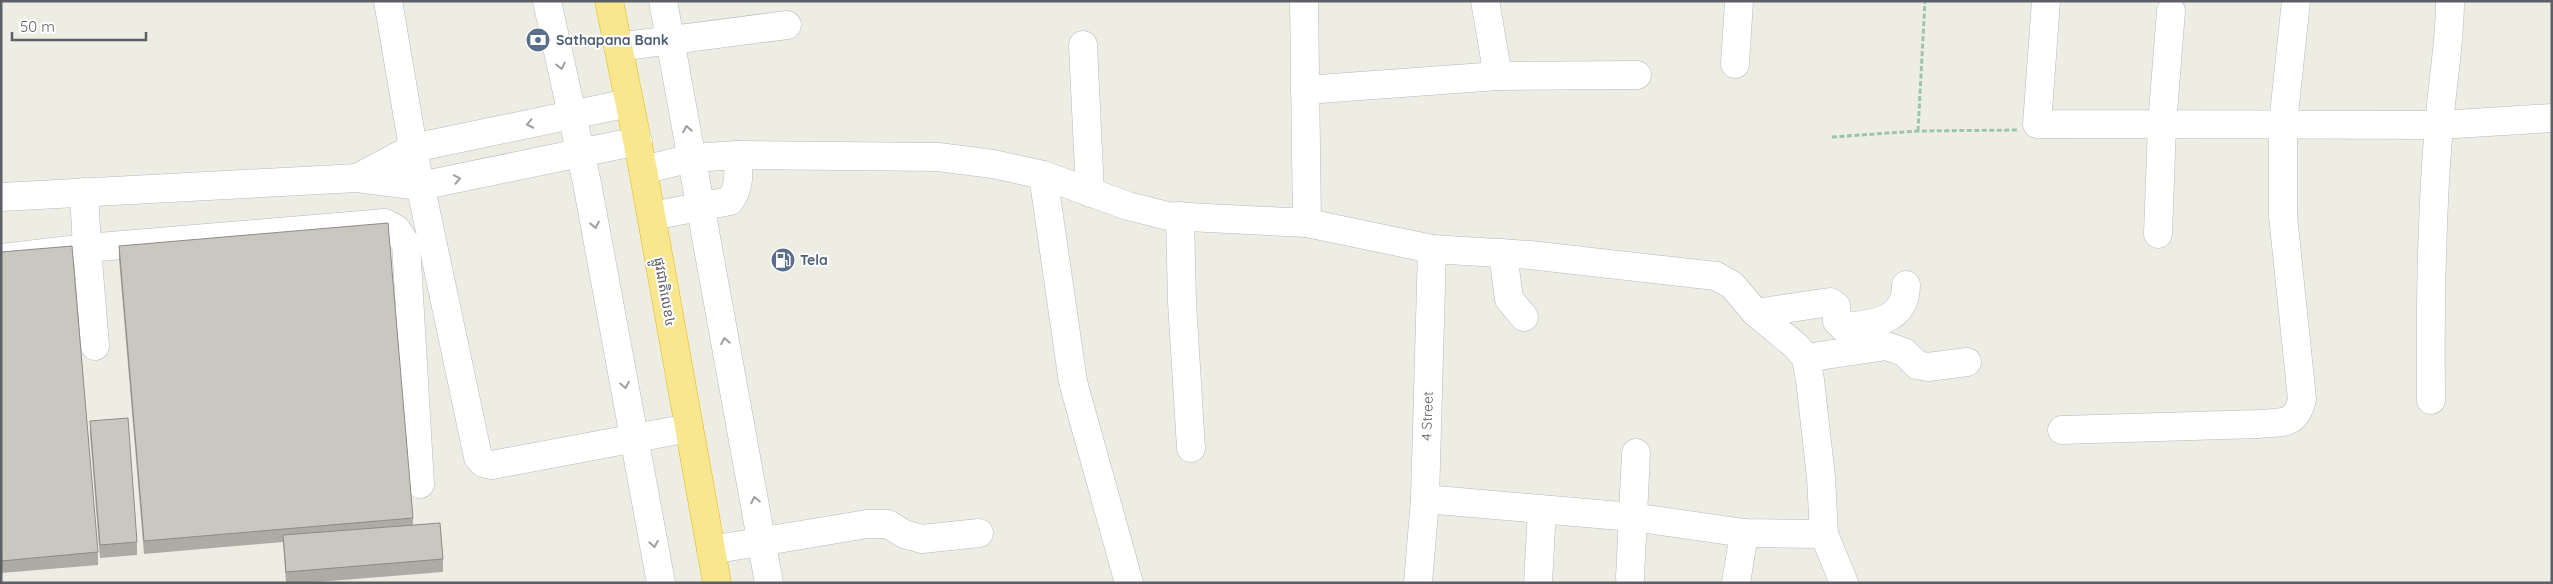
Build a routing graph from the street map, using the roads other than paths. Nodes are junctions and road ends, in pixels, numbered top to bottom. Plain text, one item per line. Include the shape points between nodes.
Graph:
1 (388, 1) edge
2 (547, 1) edge
3 (609, 1) edge
4 (663, 1) edge
5 (1304, 1) edge
6 (1485, 1) edge
7 (1739, 1) edge
8 (2046, 1) edge
9 (2296, 1) edge
10 (2450, 1) edge
11 (2170, 11) dead end
12 (787, 25) dead end
13 (671, 40) junction
14 (1083, 45) dead end
15 (618, 47) junction
16 (1735, 64) dead end
17 (1637, 75) dead end
18 (1498, 76) junction
19 (1305, 90) junction
20 (630, 103) junction
21 (572, 115) junction
22 (2552, 118) edge
23 (2284, 124) junction
24 (2162, 125) junction
25 (2439, 125) junction
26 (638, 141) junction
27 (413, 148) junction
28 (580, 155) junction
29 (736, 155) junction
30 (692, 158) junction
31 (643, 170) junction
32 (1043, 175) junction
33 (357, 178) junction
34 (420, 186) junction
35 (84, 192) junction
36 (1090, 193) junction
37 (1, 197) edge
38 (701, 208) junction
39 (652, 216) junction
40 (1180, 216) junction
41 (1307, 224) junction
42 (2158, 234) dead end
43 (87, 248) junction
44 (1432, 249) junction
45 (1503, 253) junction
46 (1, 258) edge
47 (1906, 286) dead end
48 (1756, 313) junction
49 (1524, 317) dead end
50 (95, 346) dead end
51 (1806, 358) junction
52 (1968, 362) dead end
53 (2431, 400) dead end
54 (689, 428) junction
55 (2062, 430) dead end
56 (635, 439) junction
57 (1191, 448) dead end
58 (1636, 454) dead end
59 (420, 484) dead end
60 (1425, 499) junction
61 (1542, 510) junction
62 (1632, 517) junction
63 (980, 533) dead end
64 (1744, 533) junction
65 (1824, 534) junction
66 (763, 540) junction
67 (711, 550) junction
68 (1630, 578) dead end
69 (661, 583) edge
70 (717, 583) edge
71 (769, 583) edge
72 (1130, 583) edge
73 (1418, 583) edge
74 (1538, 583) edge
75 (1736, 583) edge
76 (1844, 583) edge

1 - 27 street
2 -> 21 street
3 - 15 highway, ផ្លូវជាតិលេខ៤
4 - 13 street
5 - 19 street
6 - 18 street
7 - 16 street
8 - 24 street via 2037,124
9 - 23 street
10 - 25 street via 2450,33
11 - 24 street
12 - 13 street
13 - 15 street
30 -> 13 street
14 - 36 street
15 - 20 highway, ផ្លូវជាតិលេខ៤
17 - 18 street
18 - 19 street
19 - 41 street
20 - 21 street
20 - 26 highway, ផ្លូវជាតិលេខ៤
21 -> 27 street
21 - 28 street
22 - 25 street
23 - 24 street
23 - 25 street
23 - 55 street via 2283,216 2302,399 2299,413 2288,422
24 - 42 street
25 - 53 street via 2430,287
26 - 28 street
26 - 31 highway, ផ្លូវជាតិលេខ៤
27 - 33 street
27 - 34 street
34 -> 28 street
28 -> 56 street
29 - 30 street
29 - 32 street via 938,158 993,164
29 - 38 street via 738,189 730,201
30 - 31 street
30 - 38 street
31 - 39 highway, ផ្លូវជាតិលេខ៤
32 - 36 street
32 - 72 street via 1074,382
33 - 34 street
33 - 35 street
34 - 56 street via 478,457 483,463 492,465
35 - 37 street
35 - 43 street
36 - 40 street via 1128,206
38 - 39 street
66 -> 38 street
39 - 54 highway, ផ្លូវជាតិលេខ៤
40 - 41 street
40 - 57 street
41 - 44 street
43 - 46 street
43 - 50 street
43 - 59 street via 385,223 396,229 406,244
44 - 45 street
44 - 60 street, 4 Street
45 - 48 street via 1716,276 1732,285
45 - 49 street via 1509,299
47 - 48 street via 1906,300 1883,321 1843,327 1837,321 1836,306 1830,302
48 - 51 street
51 - 52 street via 1886,346 1904,352 1917,365 1928,367
51 - 65 street via 1820,467
54 - 56 street
54 - 67 highway, ផ្លូវជាតិលេខ៤
56 -> 69 street
58 - 62 street
60 - 61 street
60 - 73 street, 4 Street
61 - 62 street
61 - 74 street
62 - 64 street
62 - 68 street
63 - 66 street via 922,539 904,534 888,524 867,524
64 - 65 street
64 - 75 street
65 - 76 street
66 - 67 street
66 - 71 street
67 - 70 highway, ផ្លូវជាតិលេខ៤

